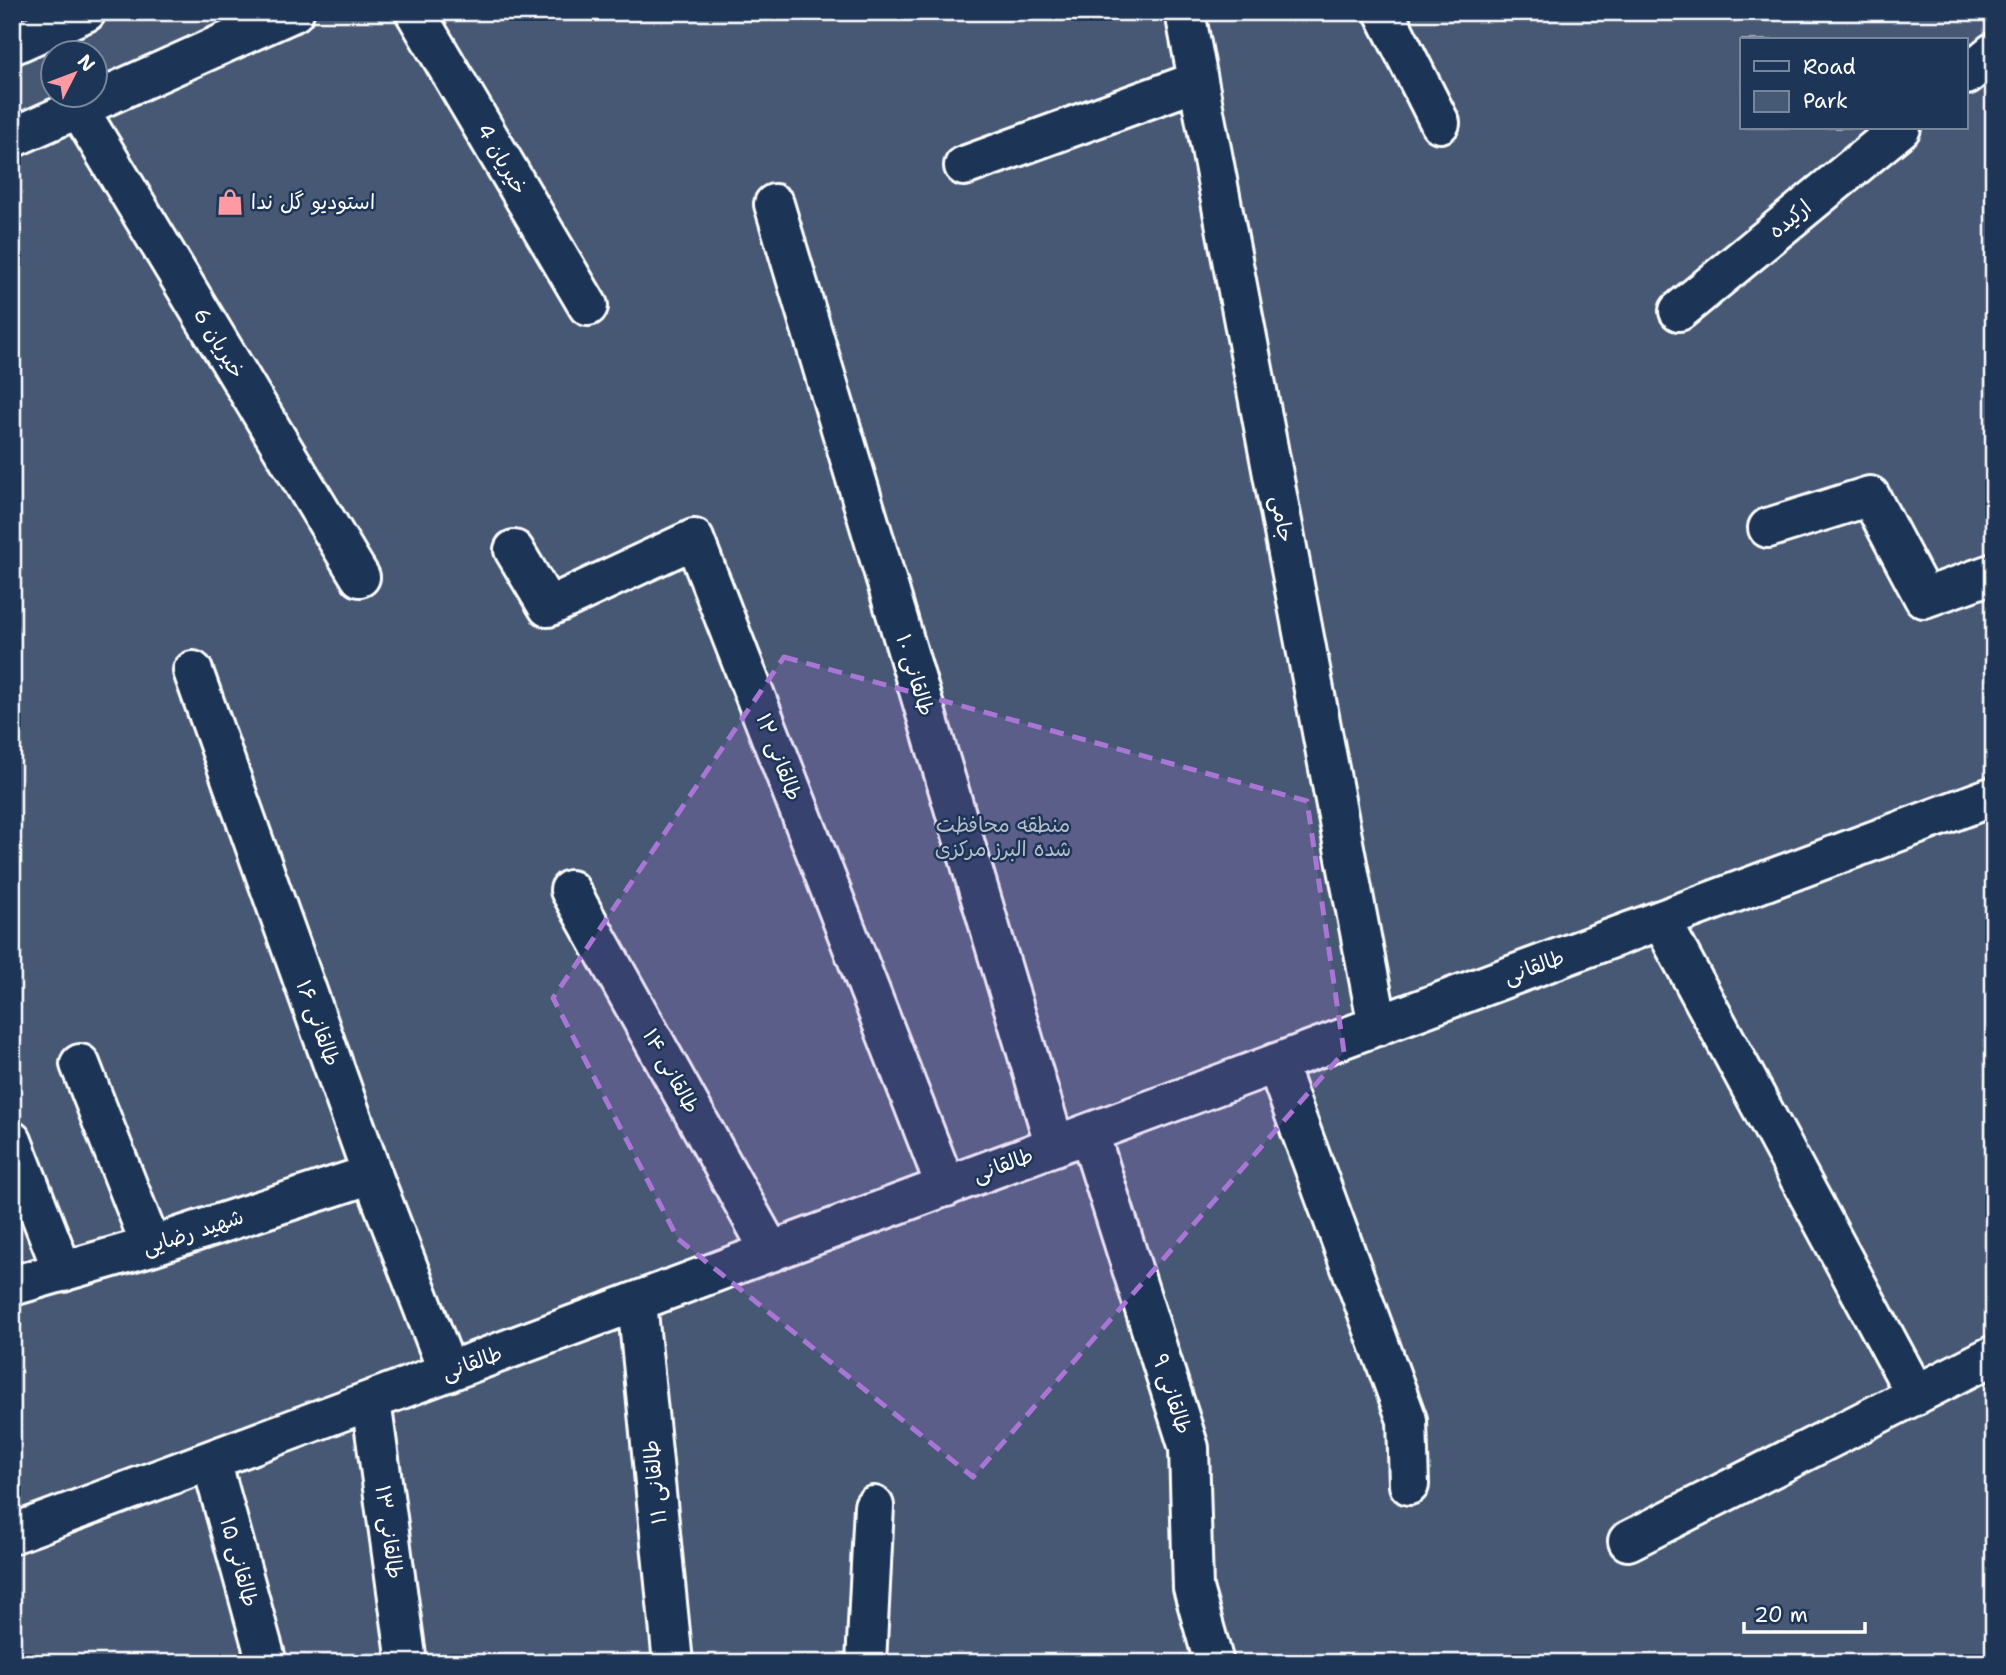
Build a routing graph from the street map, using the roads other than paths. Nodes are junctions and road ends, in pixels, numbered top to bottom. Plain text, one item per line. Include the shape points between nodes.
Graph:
1 (86, 12) edge
2 (294, 12) edge
3 (415, 12) edge
4 (1185, 12) edge
5 (1384, 12) edge
6 (12, 45) edge
7 (1994, 52) edge
8 (1968, 73) edge
9 (1198, 81) junction
10 (108, 95) edge
11 (78, 108) joint
12 (1440, 123) dead end
13 (1899, 130) edge
14 (12, 138) edge
15 (964, 166) dead end
16 (774, 204) dead end
17 (588, 306) dead end
18 (1679, 311) dead end
19 (1768, 528) dead end
20 (514, 550) dead end
21 (1994, 573) edge
22 (360, 577) dead end
23 (193, 671) dead end
24 (1994, 796) edge
25 (570, 890) dead end
26 (1661, 920) junction
27 (1378, 1026) junction
28 (1276, 1063) junction
29 (80, 1064) dead end
30 (1072, 1140) junction
31 (12, 1141) edge
32 (372, 1174) junction
33 (946, 1187) junction
34 (151, 1246) junction
35 (771, 1252) junction
36 (63, 1272) junction
37 (12, 1286) edge
38 (637, 1302) junction
39 (1994, 1356) edge
40 (448, 1372) junction
41 (1916, 1395) junction
42 (371, 1401) junction
43 (211, 1460) junction
44 (1409, 1485) dead end
45 (874, 1506) dead end
46 (12, 1534) edge
47 (1628, 1541) dead end
48 (267, 1663) edge
49 (407, 1663) edge
50 (673, 1663) edge
51 (866, 1663) edge
52 (1214, 1663) edge

1 - 6 street
2 - 10 street
3 - 17 street, خیریان 4
4 - 9 street, جامی
5 - 12 street
7 - 8 street
9 - 15 street
9 - 27 street, جامی
11 - 14 street
11 - 22 street, خیریان 6
13 - 18 street, ارکیده
16 - 30 street, طالقانی ۱۰
19 - 21 street via 1870,496 1924,598
20 - 33 street, طالقانی ۱۲ via 548,607 694,539
23 - 32 street, طالقانی ۱۶
24 - 26 street, طالقانی
25 - 35 street, طالقانی ۱۴
26 - 27 street, طالقانی
26 - 41 street
27 - 28 street, طالقانی
28 - 30 street, طالقانی
28 - 44 street via 1407,1420
29 - 34 street
30 - 33 street, طالقانی
30 - 52 street, طالقانی ۹ via 1189,1448 1193,1588
31 - 36 street
32 - 34 street, شهید رضایی
32 - 40 street, طالقانی ۱۶
33 - 35 street, طالقانی
34 - 36 street, شهید رضایی
35 - 38 street, طالقانی
36 - 37 street, شهید رضایی
38 - 40 street, طالقانی
38 - 50 street, طالقانی ۱۱
39 - 41 street
40 - 42 street, طالقانی
41 - 47 street
42 - 43 street, طالقانی
42 - 49 street, طالقانی ۱۳
43 - 46 street, طالقانی
43 - 48 street, طالقانی ۱۵
45 - 51 street

